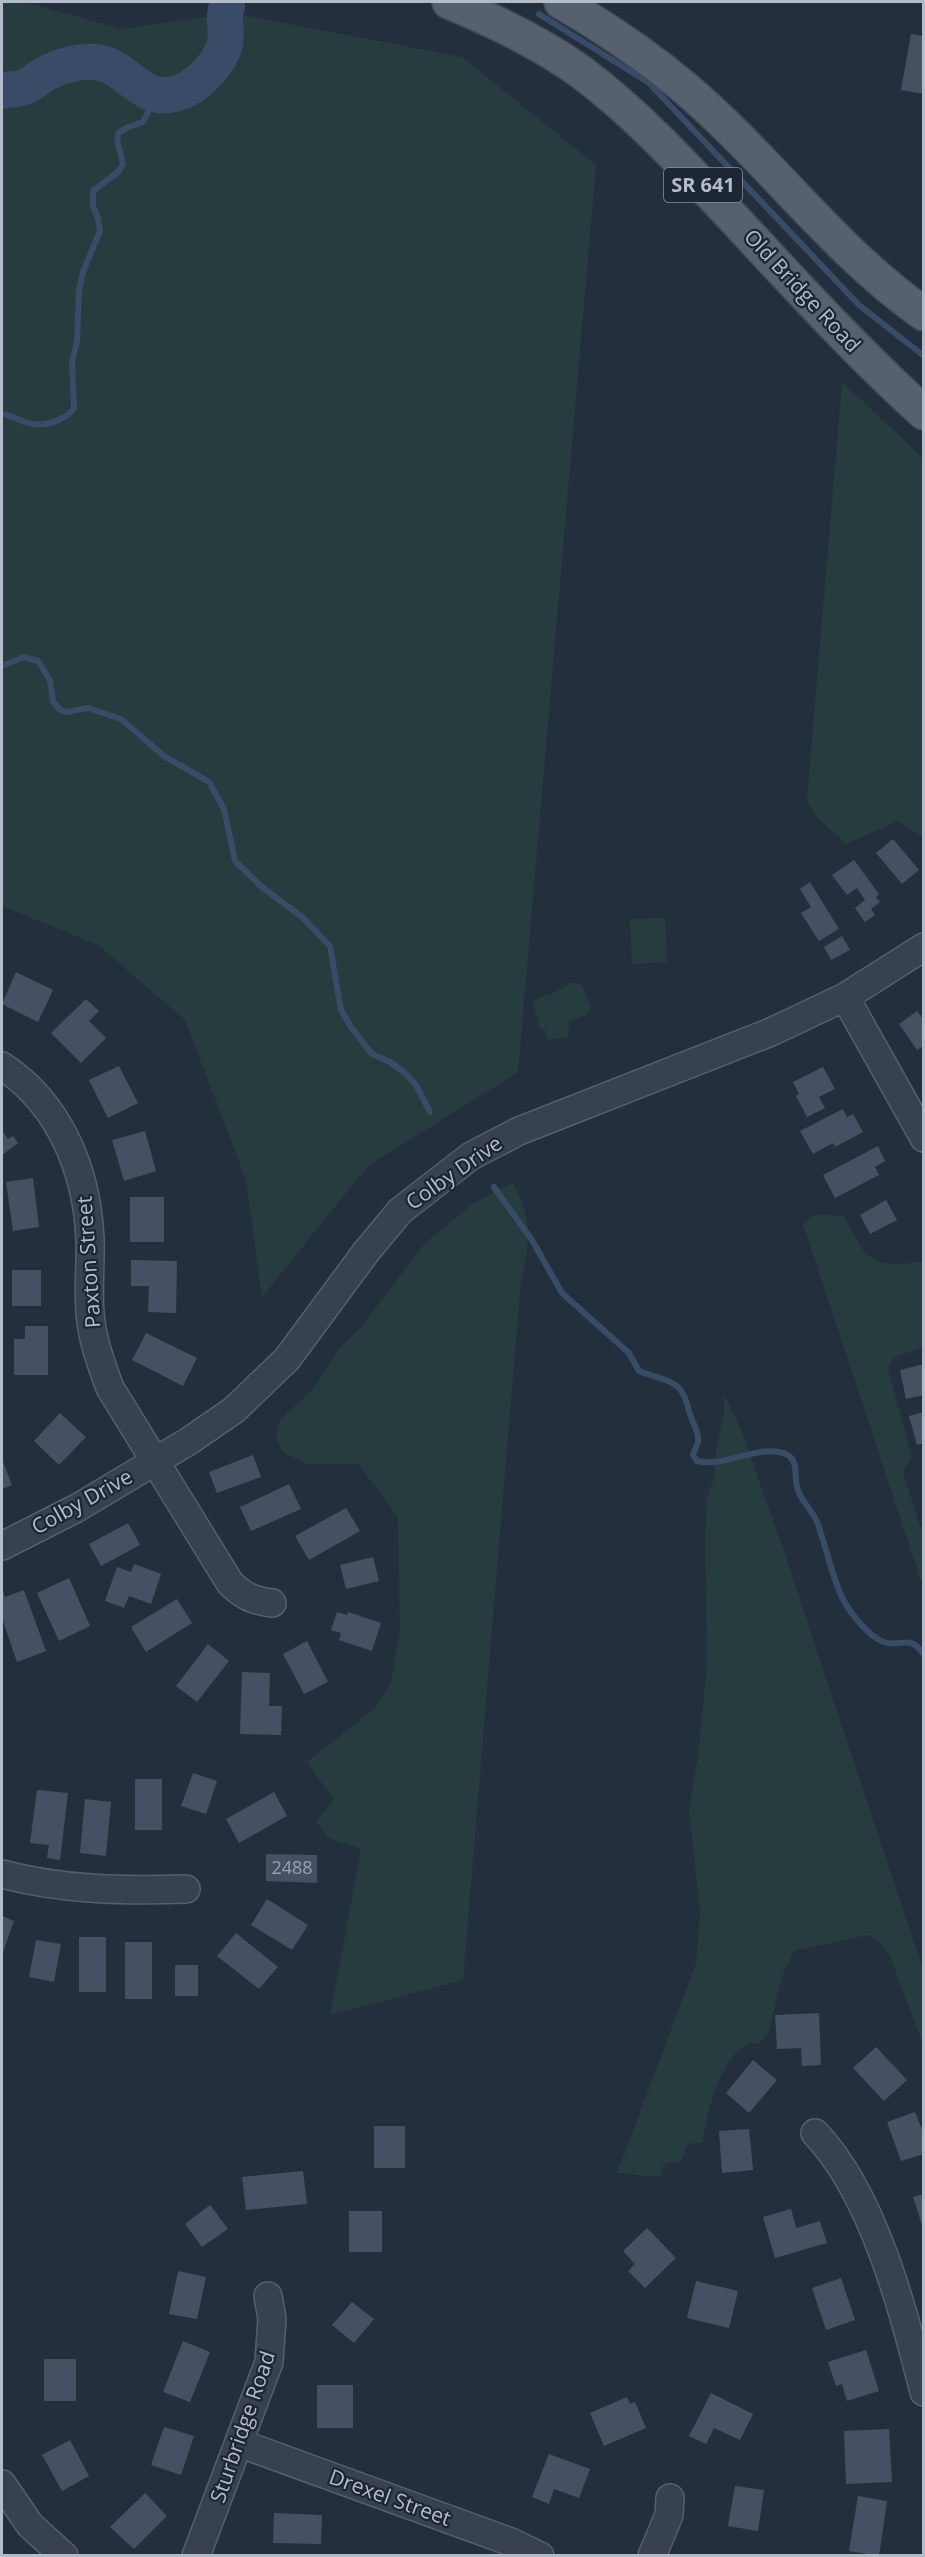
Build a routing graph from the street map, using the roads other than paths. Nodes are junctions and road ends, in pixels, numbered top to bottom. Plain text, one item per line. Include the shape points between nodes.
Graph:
1 (449, 2) edge
2 (561, 2) edge
3 (924, 315) edge
4 (924, 413) edge
5 (924, 947) edge
6 (845, 997) junction
7 (2, 1065) edge
8 (924, 1138) edge
9 (155, 1461) junction
10 (2, 1546) edge
11 (272, 1603) dead end
12 (2, 1874) edge
13 (186, 1889) dead end
14 (815, 2133) dead end
15 (268, 2296) dead end
16 (924, 2392) edge
17 (239, 2443) junction
18 (2, 2484) edge
19 (670, 2498) dead end
20 (63, 2556) edge
21 (196, 2556) edge
22 (540, 2556) edge
23 (652, 2556) edge

1 - 4 main road, Old Bridge Road / SR 641 via 537,44 607,93 672,152 841,333
2 - 3 main road, SR 641 via 605,27 686,89 821,227
5 - 6 street, Colby Drive
6 - 8 street
6 - 9 street, Colby Drive via 771,1032 519,1131 471,1156 400,1211 271,1377 212,1426
7 - 9 street, Paxton Street via 33,1091 69,1144 88,1211 88,1289 99,1356 110,1388
9 - 10 street, Colby Drive via 77,1508
9 - 11 street, Paxton Street via 230,1583 256,1601
12 - 13 street via 75,1888
14 - 16 street via 838,2160 859,2195
15 - 17 street, Sturbridge Road via 272,2319 269,2362
17 - 21 street, Sturbridge Road
17 - 22 street, Drexel Street
18 - 20 street via 30,2525
19 - 23 street via 669,2515

